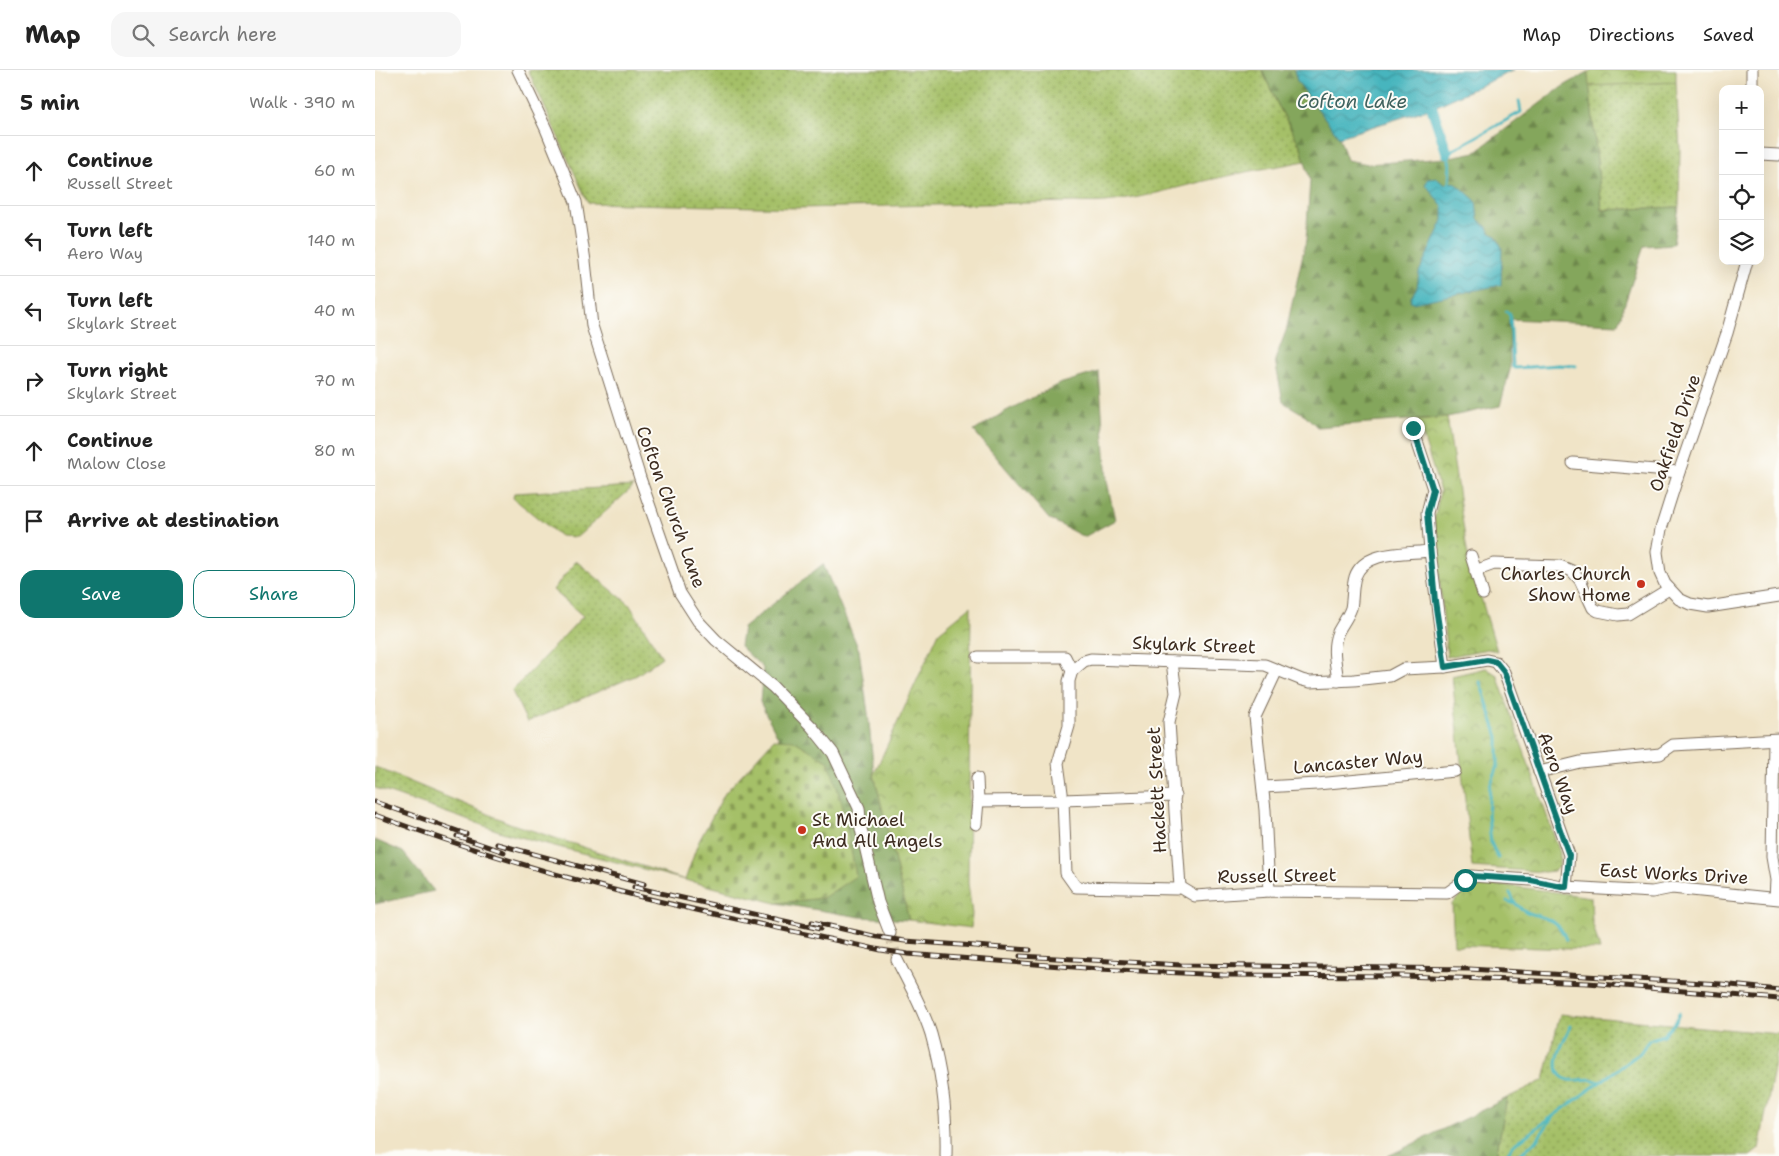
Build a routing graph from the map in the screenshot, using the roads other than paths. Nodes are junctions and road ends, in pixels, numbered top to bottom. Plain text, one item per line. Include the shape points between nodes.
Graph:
1 (519, 70) edge
2 (1752, 70) edge
3 (1752, 85) edge
4 (1764, 154) edge
5 (1779, 154) edge
6 (1746, 265) edge
7 (1413, 428) dead end
8 (1573, 463) dead end
9 (1679, 472) junction
10 (1430, 552) junction
11 (1471, 556) dead end
12 (1475, 571) junction
13 (1669, 589) junction
14 (1483, 594) dead end
15 (1779, 596) edge
16 (978, 657) dead end
17 (1172, 662) junction
18 (1445, 667) junction
19 (1071, 670) junction
20 (1277, 670) junction
21 (1504, 672) joint
22 (1339, 681) junction
23 (1777, 739) edge
24 (1455, 771) dead end
25 (1539, 772) junction
26 (977, 778) dead end
27 (1263, 787) junction
28 (1175, 796) junction
29 (1063, 800) junction
30 (978, 801) junction
31 (976, 824) dead end
32 (1181, 887) junction
33 (1566, 887) junction
34 (1269, 891) junction
35 (1777, 898) edge
36 (890, 933) tunnel mouth
37 (897, 960) tunnel mouth
38 (946, 1156) edge

1 - 36 street, Cofton Church Lane via 576,202 592,326 639,478 680,593 710,634 773,687 833,753 859,808 878,902
2 - 3 street
4 - 5 street
6 - 9 street, Oakfield Drive via 1727,333
7 - 10 street via 1433,490 1427,513
8 - 9 street
9 - 13 street, Oakfield Drive via 1657,552 1660,573
10 - 18 street
10 - 22 street via 1375,557 1358,570 1351,607 1334,646
11 - 12 street
12 - 13 street via 1494,564 1560,566 1572,570 1580,580 1593,608 1618,615 1628,614
12 - 14 street
13 - 15 street via 1679,599 1708,607
16 - 19 street via 1065,657
17 - 19 street, Skylark Street via 1091,659
17 - 20 street, Skylark Street via 1265,665
17 - 28 street, Hackett Street via 1176,693 1169,722
18 - 21 street, Skylark Street via 1487,660 1496,662
18 - 22 street, Skylark Street via 1403,669 1390,676
19 - 29 street via 1069,726 1058,763
20 - 22 street, Skylark Street via 1311,682
20 - 27 street via 1255,717
21 - 25 street, Aero Way
23 - 25 street via 1673,744 1660,754 1580,762
23 - 35 street via 1772,858
24 - 27 street, Lancaster Way
25 - 33 street, Aero Way via 1569,855
26 - 30 street
27 - 34 street
28 - 29 street
28 - 32 street, Hackett Street
29 - 30 street
29 - 32 street, Russell Street via 1066,873 1076,887
30 - 31 street
32 - 34 street, Russell Street via 1195,896
33 - 34 street, Russell Street via 1531,880 1471,876 1447,893
33 - 35 street, East Works Drive via 1653,892 1672,888
37 - 38 street via 931,1033 942,1085

